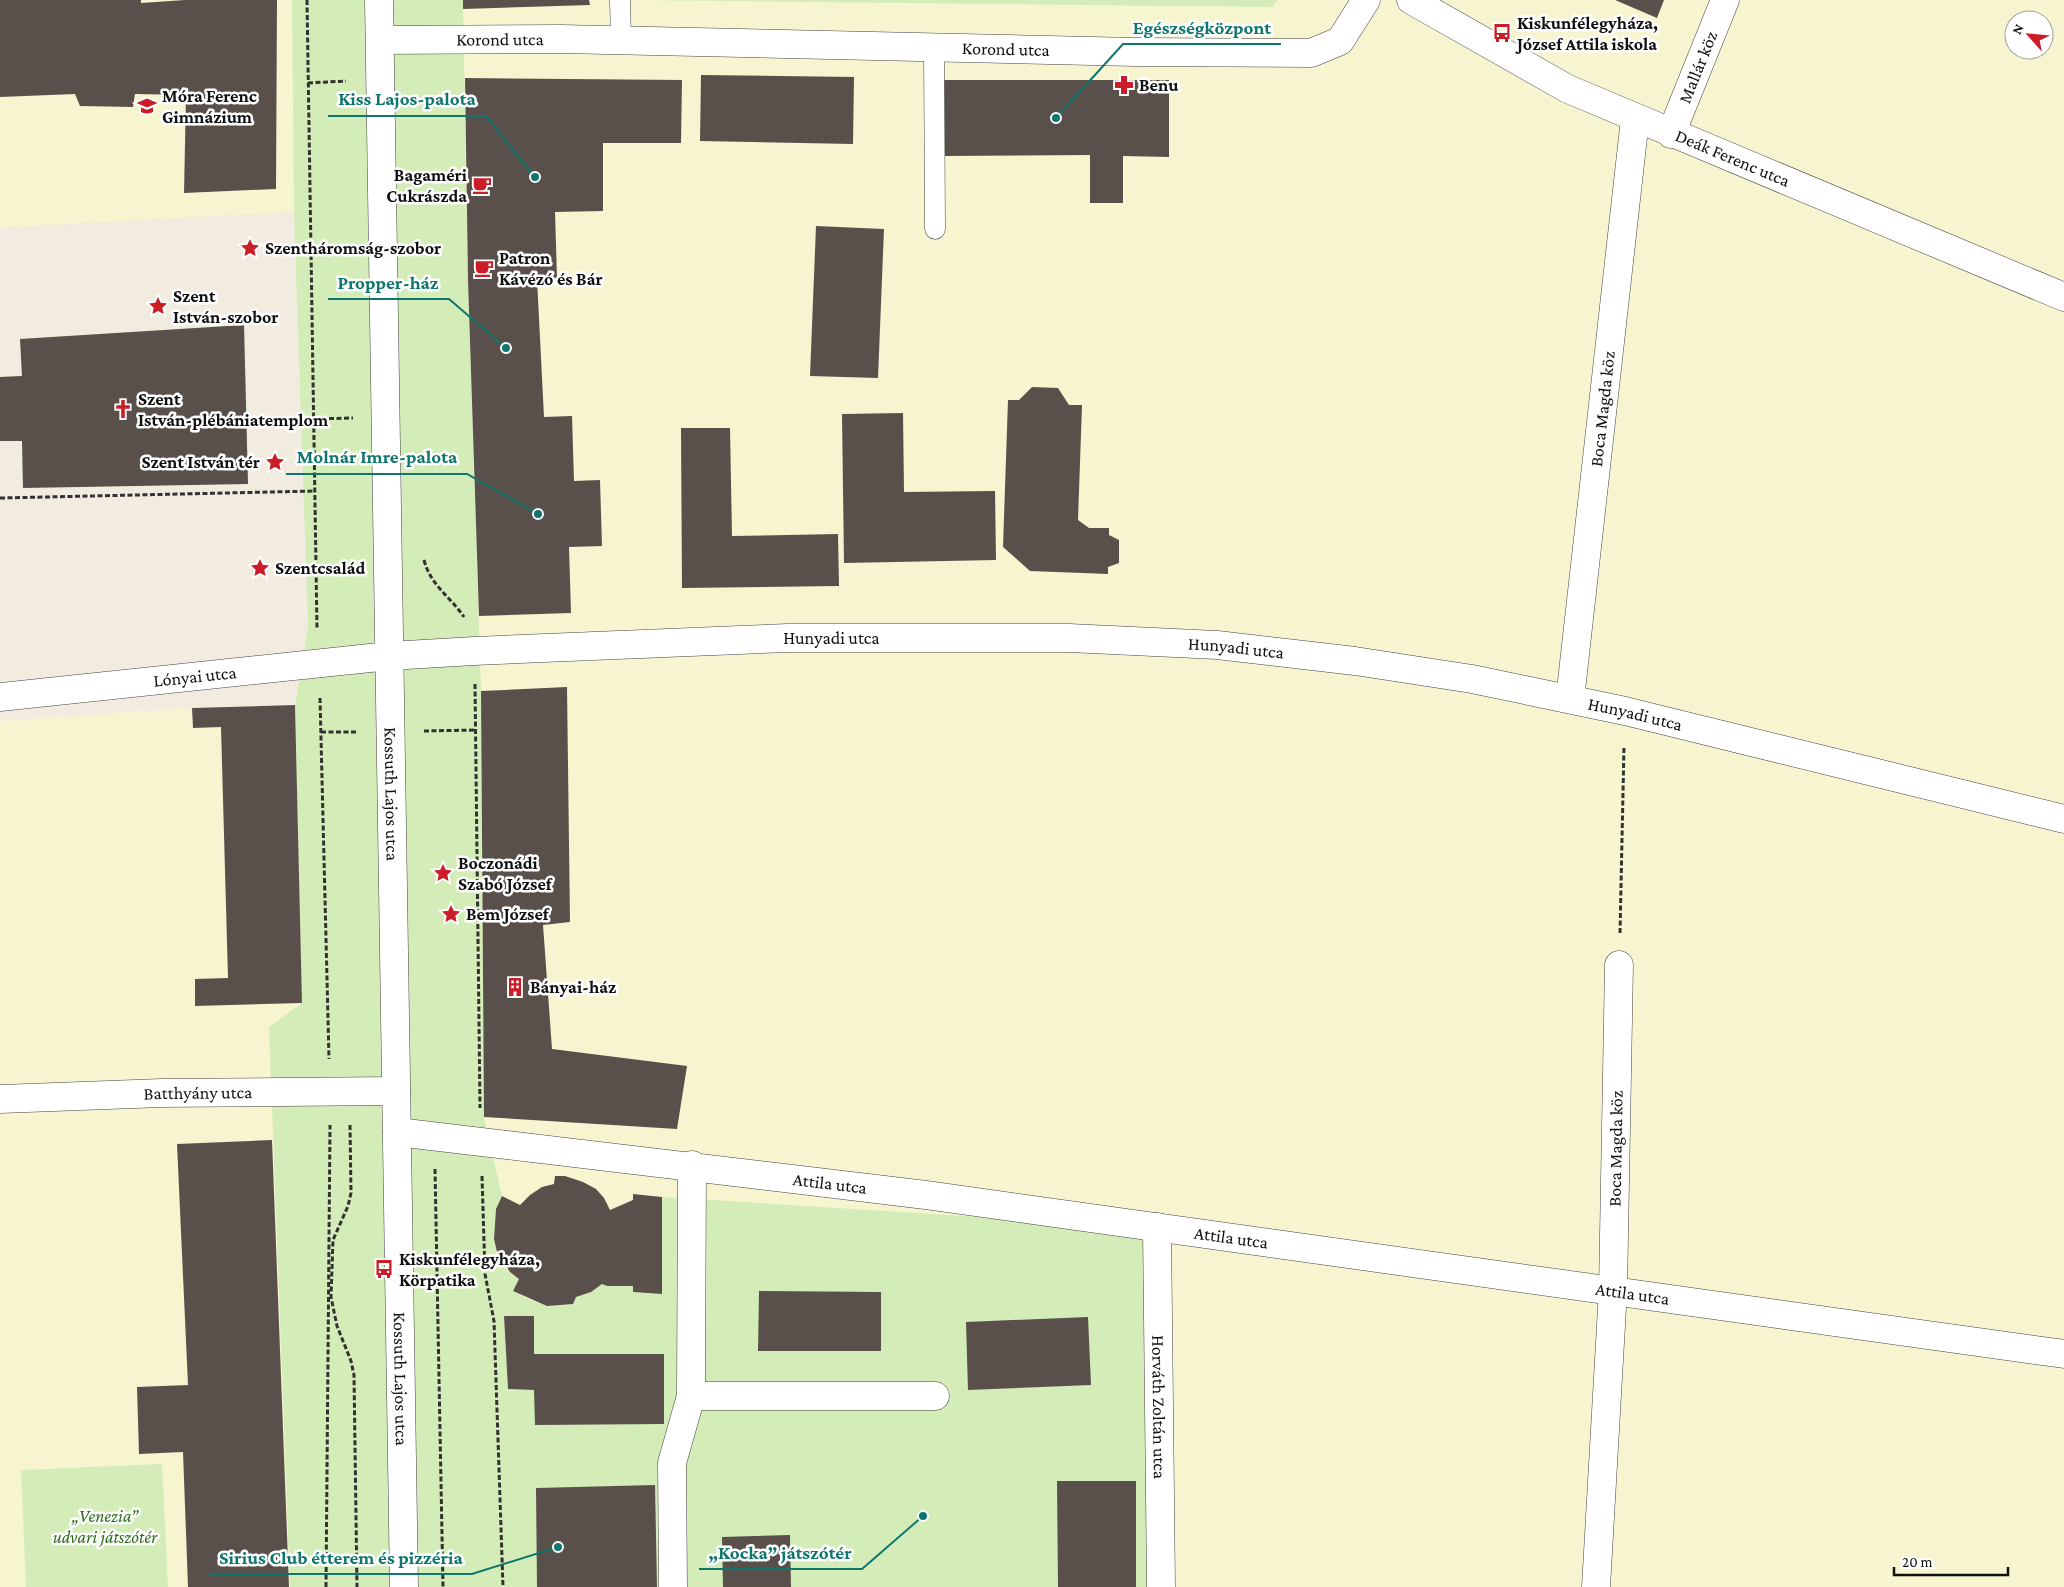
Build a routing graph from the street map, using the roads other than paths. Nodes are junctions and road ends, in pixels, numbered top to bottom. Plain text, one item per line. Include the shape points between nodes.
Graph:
1 (379, 0) edge
2 (620, 0) edge
3 (1366, 0) edge
4 (1411, 0) edge
5 (1725, 0) edge
6 (380, 40) junction
7 (621, 40) junction
8 (934, 47) junction
9 (1635, 118) junction
10 (1671, 134) junction
11 (936, 229) dead end
12 (2064, 297) edge
13 (389, 656) junction
14 (0, 697) edge
15 (1570, 699) junction
16 (2064, 819) edge
17 (1619, 964) road end
18 (396, 1091) junction
19 (0, 1099) edge
20 (397, 1132) junction
21 (692, 1166) junction
22 (1157, 1227) junction
23 (1613, 1290) junction
24 (2064, 1354) edge
25 (691, 1396) junction
26 (935, 1396) dead end
27 (404, 1587) edge
28 (673, 1587) edge
29 (1161, 1587) edge
30 (1596, 1587) edge

1 - 6 street, Kossuth Lajos utca
2 - 7 lane
3 - 8 street, Korond utca via 1340,41 1311,53
4 - 9 street, Deák Ferenc utca via 1568,89
5 - 10 street, Mallár köz
6 - 7 street, Korond utca
6 - 13 street, Kossuth Lajos utca
7 - 8 street, Korond utca
8 - 11 lane
9 - 10 street, Deák Ferenc utca
9 - 15 street, Boca Magda köz
10 - 12 street, Deák Ferenc utca
13 - 14 street, Lónyai utca
13 - 15 street, Hunyadi utca via 788,638 1069,638 1217,645 1355,661
13 - 18 street, Kossuth Lajos utca
15 - 16 street, Hunyadi utca
17 - 23 street, Boca Magda köz
18 - 19 street, Batthyány utca via 162,1093
18 - 20 street, Kossuth Lajos utca
20 - 21 street, Attila utca
20 - 27 street, Kossuth Lajos utca
21 - 22 street, Attila utca via 926,1194
21 - 25 street
22 - 23 street, Attila utca
22 - 29 street, Horváth Zoltán utca
23 - 24 street, Attila utca
23 - 30 street, Boca Magda köz
25 - 26 street
25 - 28 street via 672,1463

